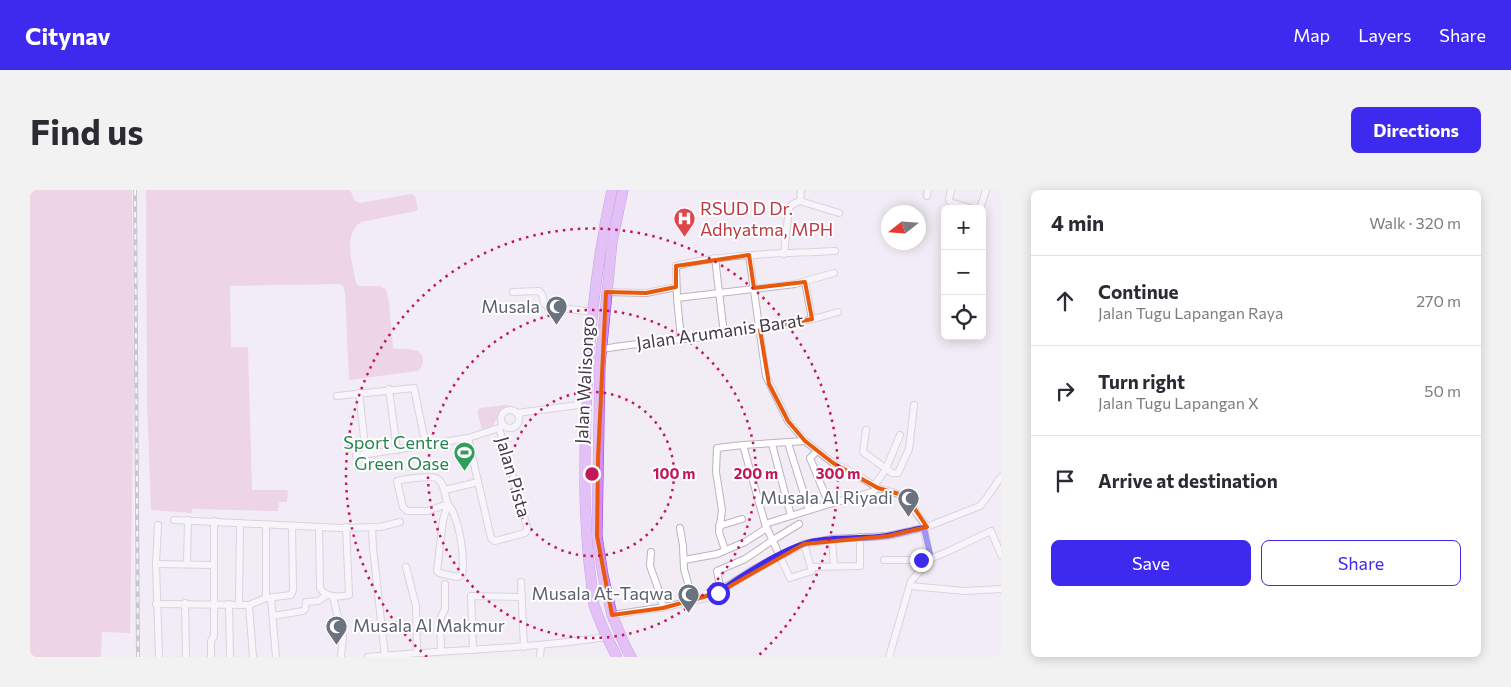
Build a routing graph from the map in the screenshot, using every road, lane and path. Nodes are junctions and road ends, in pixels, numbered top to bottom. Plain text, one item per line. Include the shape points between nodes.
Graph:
1 (612, 190) edge
2 (623, 190) edge
3 (801, 190) edge
4 (951, 190) edge
5 (986, 190) edge
6 (800, 201) junction
7 (960, 205) edge
8 (981, 205) edge
9 (839, 213) dead end
10 (835, 251) dead end
11 (784, 254) junction
12 (749, 255) junction
13 (715, 258) junction
14 (834, 273) dead end
15 (805, 282) junction
16 (676, 287) junction
17 (754, 288) junction
18 (512, 292) dead end
19 (606, 292) junction
20 (719, 293) junction
21 (677, 298) junction
22 (593, 312) junction
23 (838, 312) dead end
24 (812, 320) junction
25 (760, 330) junction
26 (724, 334) junction
27 (681, 339) junction
28 (602, 349) junction
29 (389, 389) junction
30 (360, 393) junction
31 (337, 396) dead end
32 (586, 404) junction
33 (914, 405) dead end
34 (517, 414) junction
35 (501, 427) junction
36 (866, 430) dead end
37 (900, 435) dead end
38 (468, 438) junction
39 (805, 441) junction
40 (788, 443) junction
41 (772, 444) junction
42 (743, 445) junction
43 (426, 446) junction
44 (397, 450) junction
45 (816, 451) junction
46 (366, 455) junction
47 (356, 456) dead end
48 (585, 458) junction
49 (598, 458) junction
50 (886, 469) junction
51 (1001, 477) edge
52 (478, 483) junction
53 (876, 487) junction
54 (445, 492) junction
55 (448, 504) junction
56 (828, 505) junction
57 (809, 510) junction
58 (791, 516) junction
59 (742, 519) dead end
60 (174, 520) dead end
61 (188, 520) junction
62 (214, 521) junction
63 (400, 522) dead end
64 (240, 523) junction
65 (799, 524) dead end
66 (158, 525) dead end
67 (266, 525) junction
68 (292, 526) junction
69 (719, 526) junction
70 (766, 526) junction
71 (319, 527) junction
72 (346, 527) junction
73 (372, 527) junction
74 (926, 527) junction
75 (680, 528) dead end
76 (998, 536) edge
77 (860, 537) junction
78 (832, 539) junction
79 (772, 540) junction
80 (804, 544) junction
81 (725, 550) junction
82 (651, 552) dead end
83 (780, 555) junction
84 (1001, 555) edge
85 (684, 560) junction
86 (884, 560) dead end
87 (156, 564) junction
88 (187, 564) junction
89 (214, 564) junction
90 (834, 566) junction
91 (406, 567) dead end
92 (812, 567) junction
93 (521, 582) dead end
94 (445, 584) dead end
95 (910, 586) junction
96 (1001, 589) edge
97 (721, 591) junction
98 (330, 596) junction
99 (522, 597) junction
100 (269, 598) junction
101 (693, 601) junction
102 (185, 603) junction
103 (156, 604) junction
104 (214, 604) junction
105 (229, 604) junction
106 (239, 604) junction
107 (249, 605) junction
108 (663, 608) junction
109 (612, 615) junction
110 (273, 616) junction
111 (606, 637) junction
112 (541, 646) junction
113 (524, 647) junction
114 (440, 651) junction
115 (478, 652) edge
116 (421, 654) edge
117 (459, 654) edge
118 (385, 656) edge
119 (159, 657) edge
120 (186, 657) edge
121 (211, 657) edge
122 (230, 657) edge
123 (252, 657) edge
124 (276, 657) edge
125 (341, 657) edge
126 (368, 657) edge
127 (540, 657) edge
128 (617, 657) edge
129 (631, 657) edge
130 (890, 657) edge

1 - 22 highway, Jalan Walisongo
2 - 19 highway, Jalan Walisongo
3 - 6 street
4 - 7 street via 950,202
5 - 8 street
6 - 9 street
6 - 11 street via 789,208
10 - 11 street
11 - 12 street
12 - 13 street
12 - 17 street
13 - 16 street via 677,266
13 - 20 street
14 - 15 street
15 - 17 street
15 - 24 street
16 - 19 street via 646,293
16 - 21 street
17 - 20 street
17 - 25 street
18 - 22 street via 539,291 547,306
19 - 28 highway, Jalan Walisongo
20 - 21 street
20 - 26 street
21 - 27 street
22 - 32 highway, Jalan Walisongo
23 - 24 street, Jalan Arumanis Barat
24 - 25 street, Jalan Arumanis Barat
25 - 26 street, Jalan Arumanis Barat
25 - 39 street via 767,380 788,421
26 - 27 street, Jalan Arumanis Barat
27 - 28 street, Jalan Arumanis Barat
28 - 49 highway, Jalan Walisongo
29 - 30 street
29 - 43 street via 409,387 416,391
29 - 44 street
30 - 31 street
30 - 46 street
32 - 34 street
32 - 48 highway, Jalan Walisongo
33 - 50 street via 908,449 898,473
34 - 35 street via 511,410 504,412
34 - 35 street via 520,420 516,427
35 - 38 street
35 - 52 street, Jalan Pista via 527,527 525,532 495,541 491,538
36 - 50 street via 863,452
37 - 50 street
38 - 43 street
38 - 52 street
39 - 40 street
39 - 45 street
40 - 41 street
40 - 57 street
41 - 42 street
41 - 58 street
42 - 69 street via 717,448 716,472 722,510
42 - 70 street
43 - 44 street
44 - 46 street
45 - 53 street
45 - 56 street via 810,458
46 - 47 street
48 - 49 highway
48 - 111 highway, Jalan Walisongo via 586,543 594,603
49 - 109 highway, Jalan Walisongo via 597,536
50 - 53 street
51 - 74 street via 980,506
52 - 54 street
53 - 56 street via 872,492
53 - 74 street via 908,498
54 - 55 street
54 - 55 street via 440,480 433,477 399,480 397,484 407,511 427,511
55 - 55 street via 437,571 458,577 462,575 463,556 456,522
56 - 57 street
57 - 58 street
58 - 70 street
59 - 69 street
60 - 61 street
61 - 62 street
61 - 88 street
62 - 64 street
62 - 89 street
63 - 73 street
64 - 67 street
64 - 106 street
65 - 79 street
66 - 87 street
67 - 68 street
67 - 100 street
68 - 71 street
68 - 100 street via 293,594
69 - 81 street
70 - 79 street
70 - 81 street via 748,540
71 - 72 street
71 - 98 street via 320,588
72 - 73 street
72 - 98 street via 349,594
73 - 118 street
74 - 77 street via 888,536
74 - 86 street via 929,556 921,560
75 - 85 street
76 - 84 street
76 - 95 street via 991,531 932,558
77 - 78 street
77 - 90 street via 860,566
78 - 80 street
78 - 90 street
79 - 83 street
79 - 97 street via 745,559 718,571
80 - 83 street
80 - 92 street
81 - 85 street
82 - 108 street via 650,566
83 - 92 street via 790,578 812,571
83 - 97 street
85 - 101 street
87 - 88 street
87 - 103 street
88 - 89 street
89 - 104 street
90 - 92 street
91 - 116 street via 416,606
93 - 99 street
94 - 114 street
95 - 96 street via 965,591
95 - 130 street
97 - 101 street
98 - 110 street via 306,602 303,612
98 - 125 street via 342,637
99 - 113 street
99 - 115 street via 472,596
100 - 107 street
100 - 110 street
101 - 108 street
102 - 103 street
102 - 104 street
102 - 120 street
103 - 119 street
104 - 105 street
104 - 121 street
105 - 106 street
105 - 122 street
106 - 107 street
107 - 123 street
108 - 109 street
109 - 129 highway, Jalan Walisongo
110 - 124 street
111 - 112 street
111 - 128 highway, Jalan Walisongo
112 - 113 street
112 - 127 street
113 - 115 street
114 - 116 street
114 - 117 street
115 - 117 street
116 - 118 street
118 - 126 street

